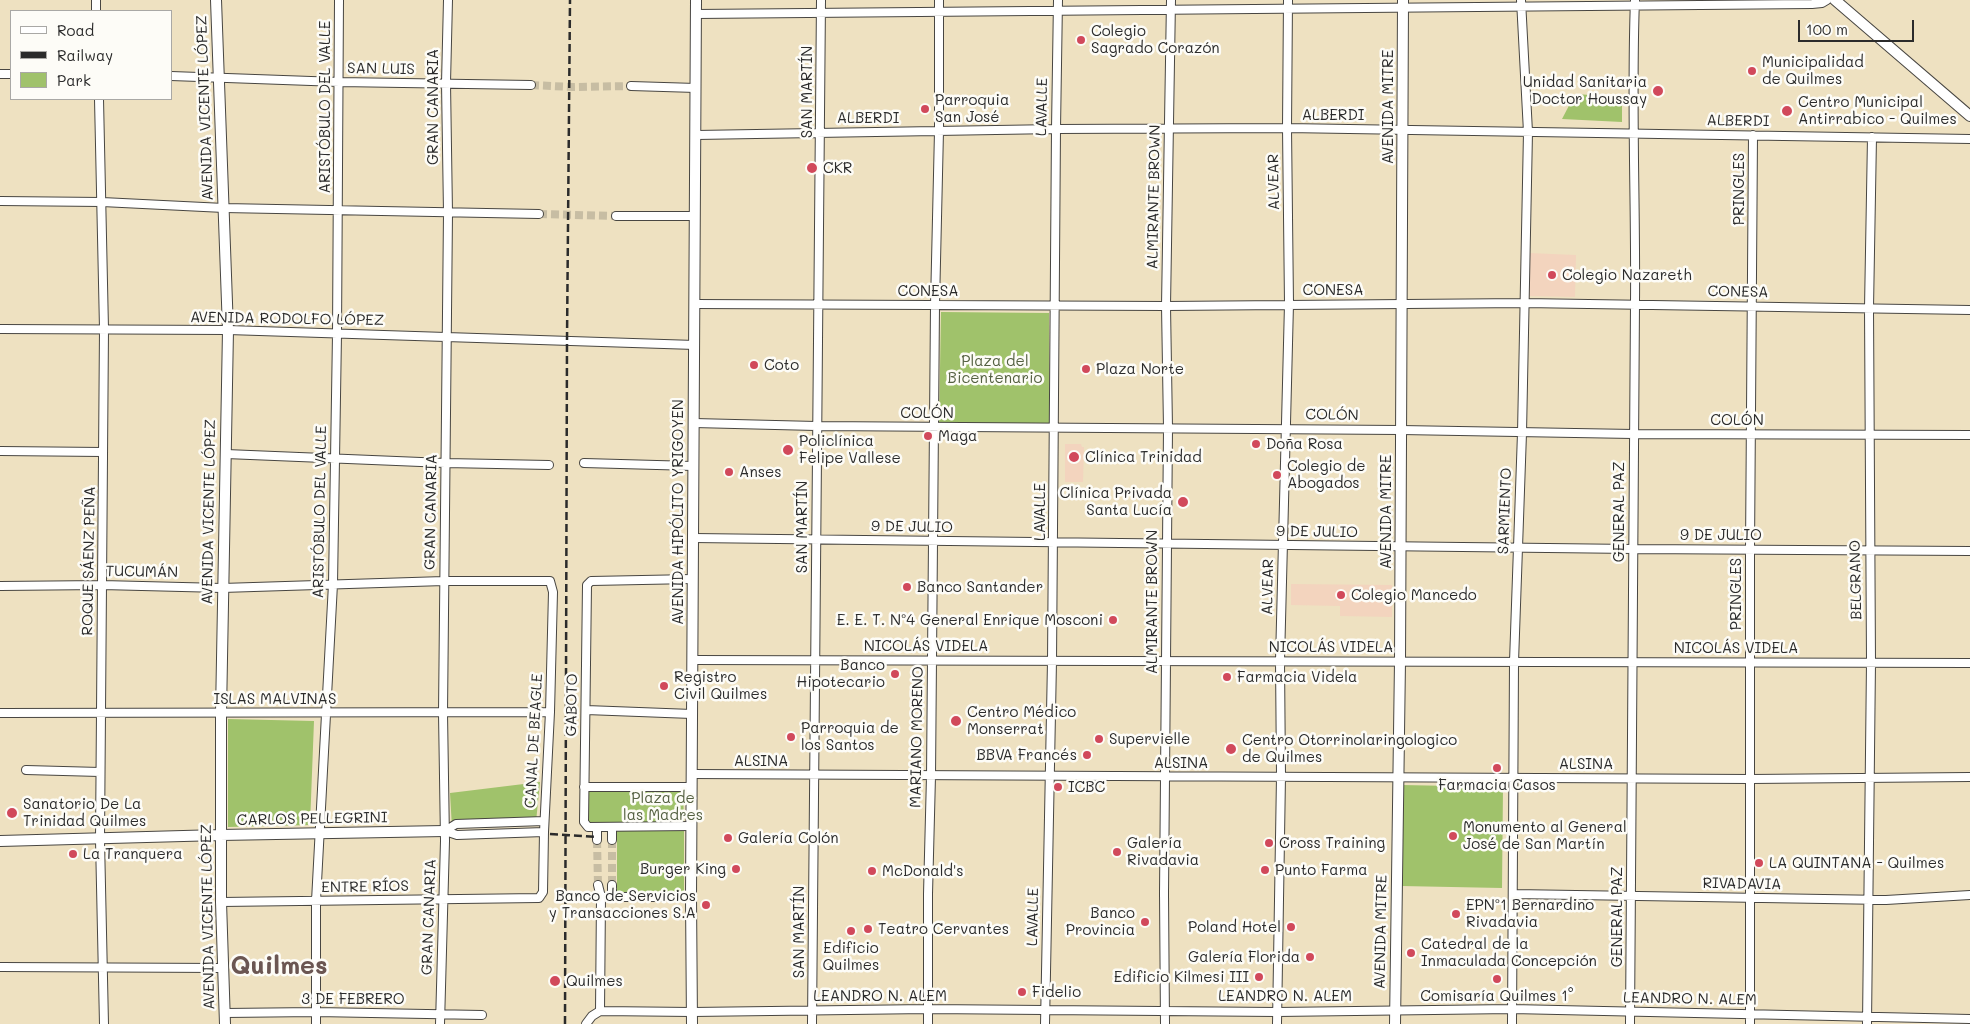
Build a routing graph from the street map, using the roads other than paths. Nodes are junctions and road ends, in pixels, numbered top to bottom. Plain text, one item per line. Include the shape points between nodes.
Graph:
1 (216, 0) edge
2 (339, 0) edge
3 (448, 0) edge
4 (696, 0) edge
5 (821, 0) edge
6 (939, 0) edge
7 (1058, 0) edge
8 (1171, 0) edge
9 (1288, 0) edge
10 (1827, 0) edge
11 (1835, 0) edge
12 (1521, 3) edge
13 (1635, 3) edge
14 (1403, 4) edge
15 (1171, 9) junction
16 (1288, 9) junction
17 (1058, 11) junction
18 (939, 12) junction
19 (821, 13) junction
20 (696, 14) junction
21 (172, 76) edge
22 (219, 77) junction
23 (339, 82) junction
24 (446, 83) junction
25 (531, 85) tunnel mouth
26 (631, 86) tunnel mouth
27 (696, 88) junction
28 (99, 100) edge
29 (1970, 116) edge
30 (1169, 128) junction
31 (1287, 128) junction
32 (1056, 129) junction
33 (1403, 129) junction
34 (939, 131) junction
35 (821, 132) junction
36 (1528, 132) junction
37 (1635, 134) junction
38 (696, 135) junction
39 (1753, 135) junction
40 (1872, 137) junction
41 (1970, 139) edge
42 (0, 201) edge
43 (102, 202) junction
44 (224, 208) junction
45 (338, 211) junction
46 (448, 213) junction
47 (539, 214) tunnel mouth
48 (616, 216) tunnel mouth
49 (695, 216) junction
50 (1525, 302) junction
51 (696, 304) junction
52 (818, 304) junction
53 (1289, 304) junction
54 (1403, 304) junction
55 (1635, 304) junction
56 (934, 305) junction
57 (1054, 306) junction
58 (1166, 306) junction
59 (1752, 306) junction
60 (1869, 308) junction
61 (1970, 310) edge
62 (0, 329) edge
63 (104, 329) junction
64 (228, 330) junction
65 (337, 334) junction
66 (447, 337) junction
67 (695, 345) junction
68 (694, 423) junction
69 (816, 426) junction
70 (935, 427) junction
71 (1054, 427) junction
72 (1168, 428) junction
73 (1286, 429) junction
74 (1402, 430) junction
75 (1522, 433) junction
76 (1633, 434) junction
77 (1750, 434) junction
78 (1869, 435) junction
79 (1970, 435) edge
80 (0, 451) edge
81 (103, 452) junction
82 (226, 454) junction
83 (335, 458) junction
84 (445, 463) junction
85 (584, 463) dead end
86 (549, 465) dead end
87 (693, 466) junction
88 (693, 538) junction
89 (816, 540) junction
90 (934, 542) junction
91 (1053, 543) junction
92 (1166, 544) junction
93 (1283, 545) junction
94 (1400, 547) junction
95 (1518, 547) junction
96 (1633, 549) junction
97 (1750, 549) junction
98 (1870, 550) junction
99 (1970, 551) edge
100 (693, 579) junction
101 (444, 581) junction
102 (332, 584) junction
103 (551, 584) joint
104 (102, 585) junction
105 (0, 586) edge
106 (222, 588) junction
107 (814, 659) junction
108 (692, 660) junction
109 (932, 660) junction
110 (1052, 661) junction
111 (1166, 661) junction
112 (1280, 661) junction
113 (1400, 661) junction
114 (1633, 661) junction
115 (1514, 662) junction
116 (1871, 662) junction
117 (1750, 663) junction
118 (1970, 663) edge
119 (586, 710) junction
120 (326, 712) junction
121 (550, 712) junction
122 (0, 713) edge
123 (221, 713) junction
124 (443, 713) junction
125 (101, 714) junction
126 (692, 714) junction
127 (26, 770) dead end
128 (100, 772) junction
129 (692, 774) junction
130 (815, 774) junction
131 (931, 776) junction
132 (1281, 776) junction
133 (1050, 777) junction
134 (1165, 777) junction
135 (1399, 777) junction
136 (1512, 778) junction
137 (1632, 778) junction
138 (1970, 778) edge
139 (1751, 779) junction
140 (1869, 779) junction
141 (692, 786) junction
142 (584, 787) junction
143 (544, 821) junction
144 (692, 826) junction
145 (597, 827) junction
146 (612, 827) junction
147 (444, 831) junction
148 (544, 832) junction
149 (319, 834) junction
150 (220, 835) junction
151 (100, 840) junction
152 (597, 840) tunnel mouth
153 (612, 840) tunnel mouth
154 (0, 841) edge
155 (598, 885) tunnel mouth
156 (612, 885) tunnel mouth
157 (1514, 894) junction
158 (1631, 895) junction
159 (1970, 895) edge
160 (601, 897) junction
161 (612, 897) junction
162 (539, 898) joint
163 (691, 898) junction
164 (1751, 898) junction
165 (443, 900) junction
166 (1868, 900) junction
167 (316, 901) junction
168 (221, 902) junction
169 (102, 966) junction
170 (0, 967) edge
171 (223, 968) junction
172 (928, 1009) junction
173 (1395, 1009) junction
174 (1512, 1009) junction
175 (1045, 1010) junction
176 (1165, 1010) junction
177 (600, 1011) junction
178 (812, 1011) junction
179 (316, 1012) junction
180 (692, 1012) junction
181 (1277, 1012) junction
182 (1630, 1012) junction
183 (225, 1013) junction
184 (440, 1013) junction
185 (1750, 1014) junction
186 (482, 1015) dead end
187 (1970, 1019) edge
188 (1867, 1021) edge
189 (104, 1024) edge
190 (225, 1024) edge
191 (316, 1024) edge
192 (440, 1024) edge
193 (586, 1024) edge
194 (692, 1024) edge
195 (812, 1024) edge
196 (928, 1024) edge
197 (1045, 1024) edge
198 (1165, 1024) edge
199 (1277, 1024) edge
200 (1395, 1024) edge
201 (1512, 1024) edge
202 (1630, 1024) edge
203 (1750, 1024) edge

1 - 22 main road, AVENIDA VICENTE LÓPEZ
2 - 23 street, ARISTÓBULO DEL VALLE
3 - 24 street, GRAN CANARIA
4 - 20 main road, AVENIDA HIPÓLITO YRIGOYEN
5 - 19 street, SAN MARTÍN
6 - 18 street, MARIANO MORENO
7 - 17 street, LAVALLE
8 - 15 street, ALMIRANTE BROWN
9 - 16 street, ALVEAR
10 - 13 street via 1812,4
11 - 29 main road
12 - 13 street
12 - 14 street
12 - 36 street, SARMIENTO
13 - 37 street, GENERAL PAZ
14 - 16 street
14 - 33 main road, AVENIDA MITRE
15 - 16 street
15 - 17 street
15 - 30 street, ALMIRANTE BROWN
16 - 31 street, ALVEAR
17 - 18 street
17 - 32 street, LAVALLE
18 - 19 street
18 - 34 street, MARIANO MORENO
19 - 20 street
19 - 35 street, SAN MARTÍN
20 - 27 main road, AVENIDA HIPÓLITO YRIGOYEN
21 - 22 street, SAN LUIS
22 - 23 street, SAN LUIS
22 - 44 main road, AVENIDA VICENTE LÓPEZ
23 - 24 street, SAN LUIS
23 - 45 street, ARISTÓBULO DEL VALLE
24 - 25 street, SAN LUIS
24 - 46 street, GRAN CANARIA
26 - 27 street
27 - 38 main road, AVENIDA HIPÓLITO YRIGOYEN
28 - 43 street, ROQUE SÁENZ PEÑA
30 - 31 street, ALBERDI
30 - 32 street, ALBERDI
30 - 58 street, ALMIRANTE BROWN
31 - 33 street, ALBERDI
31 - 53 street, ALVEAR
32 - 34 street, ALBERDI
32 - 57 street, LAVALLE
33 - 36 street, ALBERDI
33 - 54 main road, AVENIDA MITRE
34 - 35 street, ALBERDI
34 - 56 street, MARIANO MORENO
35 - 38 street, ALBERDI
35 - 52 street, SAN MARTÍN
36 - 37 street, ALBERDI
36 - 50 street, SARMIENTO
37 - 39 street, ALBERDI
37 - 55 street, GENERAL PAZ
38 - 49 main road, AVENIDA HIPÓLITO YRIGOYEN
39 - 40 street, ALBERDI
39 - 59 street, PRINGLES
40 - 41 street, ALBERDI
40 - 60 street, BELGRANO
42 - 43 street
43 - 44 street
43 - 63 street, ROQUE SÁENZ PEÑA
44 - 45 street
44 - 64 main road, AVENIDA VICENTE LÓPEZ
45 - 46 street
45 - 65 street, ARISTÓBULO DEL VALLE
46 - 47 street
46 - 66 street, GRAN CANARIA
48 - 49 street
49 - 51 main road, AVENIDA HIPÓLITO YRIGOYEN
50 - 54 street, CONESA
50 - 55 street, CONESA
50 - 75 street, SARMIENTO
51 - 52 street, CONESA
51 - 67 main road, AVENIDA HIPÓLITO YRIGOYEN
52 - 56 street, CONESA
52 - 69 street, SAN MARTÍN
53 - 54 street, CONESA
53 - 58 street, CONESA
53 - 73 street, ALVEAR
54 - 74 main road, AVENIDA MITRE
55 - 59 street, CONESA
55 - 76 street, GENERAL PAZ
56 - 57 street, CONESA
56 - 70 street, MARIANO MORENO
57 - 58 street, CONESA
57 - 71 street, LAVALLE
58 - 72 street, ALMIRANTE BROWN
59 - 60 street, CONESA
59 - 77 street, PRINGLES
60 - 61 street, CONESA
60 - 78 street, BELGRANO
62 - 63 street, AVENIDA RODOLFO LÓPEZ
63 - 64 street, AVENIDA RODOLFO LÓPEZ
63 - 81 street, ROQUE SÁENZ PEÑA
64 - 65 street, AVENIDA RODOLFO LÓPEZ
64 - 82 main road, AVENIDA VICENTE LÓPEZ
65 - 66 street, AVENIDA RODOLFO LÓPEZ
65 - 83 street, ARISTÓBULO DEL VALLE
66 - 67 street, AVENIDA RODOLFO LÓPEZ
66 - 84 street, GRAN CANARIA
67 - 68 main road, AVENIDA HIPÓLITO YRIGOYEN
68 - 69 street, COLÓN
68 - 87 main road, AVENIDA HIPÓLITO YRIGOYEN
69 - 70 street, COLÓN
69 - 89 street, SAN MARTÍN
70 - 71 street, COLÓN
70 - 90 street, MARIANO MORENO
71 - 72 street, COLÓN
71 - 91 street, LAVALLE
72 - 73 street, COLÓN
72 - 92 street, ALMIRANTE BROWN
73 - 74 street, COLÓN
73 - 93 street, ALVEAR
74 - 75 street, COLÓN
74 - 94 main road, AVENIDA MITRE
75 - 76 street, COLÓN
75 - 95 street, SARMIENTO
76 - 77 street, COLÓN
76 - 96 street, GENERAL PAZ
77 - 78 street, COLÓN
77 - 97 street, PRINGLES
78 - 79 street, COLÓN
78 - 98 street, BELGRANO
80 - 81 street
81 - 104 street, ROQUE SÁENZ PEÑA
82 - 83 street
82 - 106 main road, AVENIDA VICENTE LÓPEZ
83 - 84 street
83 - 102 street, ARISTÓBULO DEL VALLE
84 - 86 street
84 - 101 street, GRAN CANARIA
85 - 87 street
87 - 88 main road, AVENIDA HIPÓLITO YRIGOYEN
88 - 89 street, 9 DE JULIO
88 - 100 main road, AVENIDA HIPÓLITO YRIGOYEN
89 - 90 street, 9 DE JULIO
89 - 107 street, SAN MARTÍN
90 - 91 street, 9 DE JULIO
90 - 109 street, MARIANO MORENO
91 - 92 street, 9 DE JULIO
91 - 110 street, LAVALLE
92 - 93 street, 9 DE JULIO
92 - 111 street, ALMIRANTE BROWN
93 - 94 street, 9 DE JULIO
93 - 112 street, ALVEAR
94 - 95 street, 9 DE JULIO
94 - 113 main road, AVENIDA MITRE
95 - 96 street, 9 DE JULIO
95 - 115 street, SARMIENTO
96 - 97 street, 9 DE JULIO
96 - 114 street, GENERAL PAZ
97 - 98 street, 9 DE JULIO
97 - 117 street, PRINGLES
98 - 99 street, 9 DE JULIO
98 - 116 street, BELGRANO
100 - 108 main road, AVENIDA HIPÓLITO YRIGOYEN
100 - 119 street, GABOTO via 591,581 587,585
101 - 102 street, TUCUMÁN
101 - 103 street, TUCUMÁN via 547,580
101 - 124 street, GRAN CANARIA
102 - 106 street, TUCUMÁN
102 - 120 street, ARISTÓBULO DEL VALLE
103 - 121 street, CANAL DE BEAGLE
104 - 105 street, TUCUMÁN
104 - 106 street, TUCUMÁN
104 - 125 street, ROQUE SÁENZ PEÑA
106 - 123 main road, AVENIDA VICENTE LÓPEZ
107 - 108 street, NICOLÁS VIDELA
107 - 109 street, NICOLÁS VIDELA
107 - 130 street, SAN MARTÍN
108 - 126 main road, AVENIDA HIPÓLITO YRIGOYEN
109 - 110 street, NICOLÁS VIDELA
109 - 131 street, MARIANO MORENO
110 - 111 street, NICOLÁS VIDELA
110 - 133 street, LAVALLE
111 - 112 street, NICOLÁS VIDELA
111 - 134 street, ALMIRANTE BROWN
112 - 113 street, NICOLÁS VIDELA
112 - 132 street, ALVEAR
113 - 115 street, NICOLÁS VIDELA
113 - 135 main road, AVENIDA MITRE
114 - 115 street, NICOLÁS VIDELA
114 - 117 street, NICOLÁS VIDELA
114 - 137 street, GENERAL PAZ
115 - 136 street, SARMIENTO
116 - 117 street, NICOLÁS VIDELA
116 - 118 street, NICOLÁS VIDELA
116 - 140 street, BELGRANO
117 - 139 street, PRINGLES
119 - 126 street
119 - 142 street, GABOTO
120 - 123 street, ISLAS MALVINAS
120 - 124 street, ISLAS MALVINAS
120 - 149 street, ARISTÓBULO DEL VALLE
121 - 124 street, ISLAS MALVINAS
121 - 143 street, CANAL DE BEAGLE
122 - 125 street, ISLAS MALVINAS
123 - 125 street, ISLAS MALVINAS
123 - 150 main road, AVENIDA VICENTE LÓPEZ
124 - 147 street, GRAN CANARIA
125 - 128 street, ROQUE SÁENZ PEÑA
126 - 129 main road, AVENIDA HIPÓLITO YRIGOYEN
127 - 128 street
128 - 151 street, ROQUE SÁENZ PEÑA
129 - 130 street, ALSINA
129 - 141 main road, AVENIDA HIPÓLITO YRIGOYEN
130 - 131 street, ALSINA
130 - 178 street, SAN MARTÍN
131 - 133 street, ALSINA
131 - 172 street, MARIANO MORENO
132 - 134 street, ALSINA
132 - 135 street, ALSINA
132 - 181 street, ALVEAR
133 - 134 street, ALSINA
133 - 175 street, LAVALLE
134 - 176 street, ALMIRANTE BROWN
135 - 136 street, ALSINA
135 - 173 main road, AVENIDA MITRE
136 - 137 street, ALSINA
136 - 157 street, SARMIENTO
137 - 139 street, ALSINA
137 - 158 street, GENERAL PAZ
138 - 140 street, ALSINA
139 - 140 street, ALSINA
139 - 164 street, PRINGLES
140 - 166 street, BELGRANO
141 - 142 street
141 - 144 main road, AVENIDA HIPÓLITO YRIGOYEN
142 - 145 street, GABOTO via 585,825
143 - 147 street, CARLOS PELLEGRINI via 456,824
143 - 148 street, CANAL DE BEAGLE
144 - 146 street
144 - 163 main road, AVENIDA HIPÓLITO YRIGOYEN
145 - 146 street
145 - 152 street
146 - 153 street
147 - 148 street, CARLOS PELLEGRINI via 457,835
147 - 149 main road, CARLOS PELLEGRINI
147 - 165 street, GRAN CANARIA
148 - 162 street, CANAL DE BEAGLE via 543,892
149 - 150 main road, CARLOS PELLEGRINI
149 - 167 street, ARISTÓBULO DEL VALLE
150 - 151 main road, CARLOS PELLEGRINI
150 - 168 main road, AVENIDA VICENTE LÓPEZ
151 - 154 main road, CARLOS PELLEGRINI
151 - 169 street, ROQUE SÁENZ PEÑA
155 - 160 street
156 - 161 street
157 - 158 street, RIVADAVIA
157 - 174 street, SARMIENTO
158 - 164 street, RIVADAVIA
158 - 182 street, GENERAL PAZ
159 - 166 street, RIVADAVIA
160 - 161 street
160 - 177 street
161 - 163 street
162 - 165 street, ENTRE RÍOS
163 - 180 main road, AVENIDA HIPÓLITO YRIGOYEN
164 - 166 street, RIVADAVIA
164 - 185 street, PRINGLES
165 - 167 street, ENTRE RÍOS
165 - 184 street, GRAN CANARIA
166 - 188 street, BELGRANO
167 - 168 street, ENTRE RÍOS
167 - 179 street, ARISTÓBULO DEL VALLE
168 - 171 main road, AVENIDA VICENTE LÓPEZ
169 - 170 street
169 - 171 street
169 - 189 street, ROQUE SÁENZ PEÑA
171 - 183 main road, AVENIDA VICENTE LÓPEZ
172 - 175 street, LEANDRO N. ALEM
172 - 178 street, LEANDRO N. ALEM
172 - 196 street, MARIANO MORENO
173 - 174 street, LEANDRO N. ALEM
173 - 181 street, LEANDRO N. ALEM
173 - 200 main road, AVENIDA MITRE
174 - 182 street, LEANDRO N. ALEM
174 - 201 street, SARMIENTO
175 - 176 street, LEANDRO N. ALEM
175 - 197 street, LAVALLE
176 - 181 street, LEANDRO N. ALEM
176 - 198 street, ALMIRANTE BROWN
177 - 180 street, LEANDRO N. ALEM
177 - 193 street
178 - 180 street, LEANDRO N. ALEM
178 - 195 street, SAN MARTÍN
179 - 183 street, 3 DE FEBRERO
179 - 184 street, 3 DE FEBRERO
179 - 191 street, ARISTÓBULO DEL VALLE
180 - 194 main road, AVENIDA HIPÓLITO YRIGOYEN
181 - 199 street, ALVEAR
182 - 185 street, LEANDRO N. ALEM
182 - 202 street, GENERAL PAZ
183 - 190 main road, AVENIDA VICENTE LÓPEZ
184 - 186 street, 3 DE FEBRERO
184 - 192 street, GRAN CANARIA
185 - 188 street, LEANDRO N. ALEM
185 - 203 street, PRINGLES
187 - 188 street, LEANDRO N. ALEM

